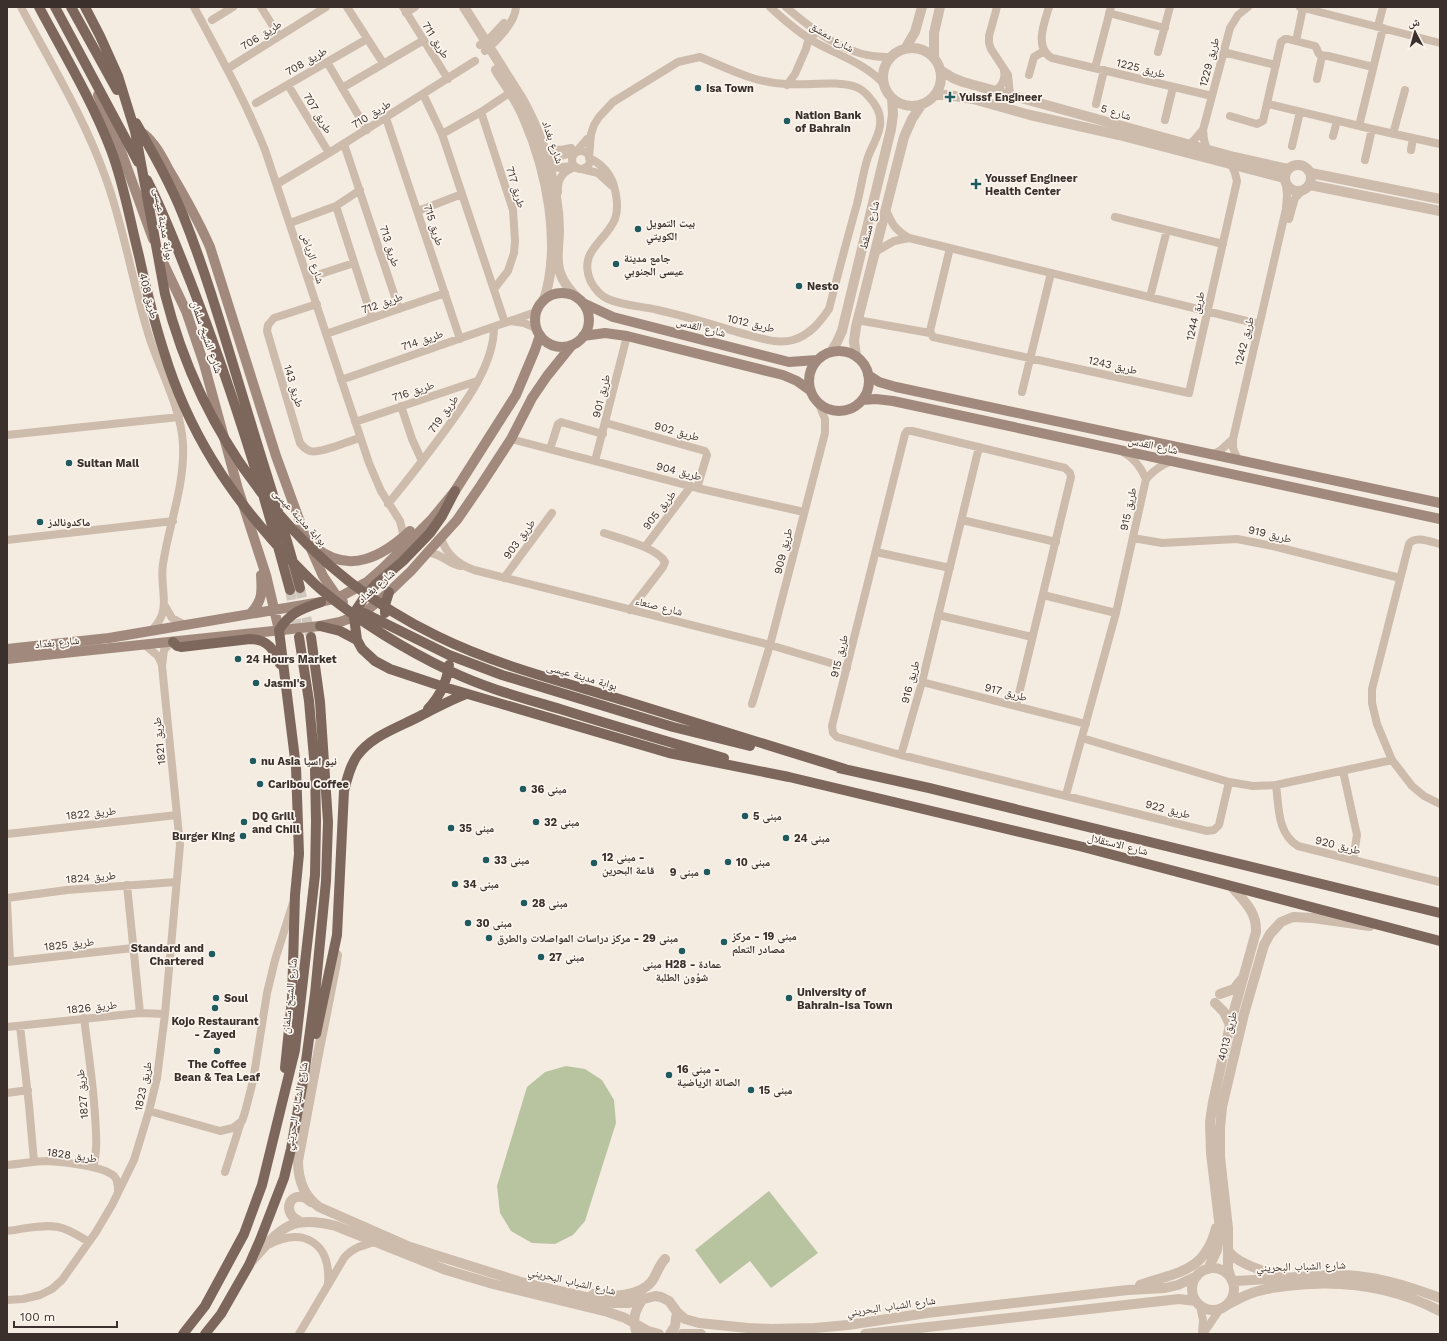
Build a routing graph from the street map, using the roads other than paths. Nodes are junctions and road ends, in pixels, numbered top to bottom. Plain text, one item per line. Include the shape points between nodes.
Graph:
1 (21, 7) edge
2 (39, 7) edge
3 (55, 7) edge
4 (71, 7) edge
5 (85, 7) edge
6 (194, 7) edge
7 (233, 7) edge
8 (261, 7) edge
9 (326, 7) edge
10 (347, 7) edge
11 (415, 7) edge
12 (458, 7) edge
13 (464, 7) edge
14 (515, 7) edge
15 (770, 7) edge
16 (786, 7) edge
17 (922, 7) edge
18 (940, 7) edge
19 (997, 7) edge
20 (1049, 7) edge
21 (1170, 7) edge
22 (1248, 7) edge
23 (1301, 7) edge
24 (1383, 7) edge
25 (1315, 9) edge
26 (315, 10) edge
27 (404, 10) edge
28 (1110, 10) edge
29 (212, 20) dead end
30 (1380, 27) junction
31 (1164, 28) junction
32 (279, 36) junction
33 (809, 37) junction
34 (828, 38) junction
35 (367, 39) junction
36 (424, 40) junction
37 (1296, 41) junction
38 (1440, 42) edge
39 (818, 44) junction
40 (485, 46) junction
41 (905, 48) junction
42 (806, 49) junction
43 (1044, 52) junction
44 (1158, 52) dead end
45 (1223, 52) junction
46 (1322, 56) junction
47 (890, 57) junction
48 (934, 58) junction
49 (84, 60) junction
50 (475, 61) dead end
51 (327, 62) junction
52 (383, 63) junction
53 (1276, 65) junction
54 (1003, 67) junction
55 (1373, 67) junction
56 (227, 69) junction
57 (1100, 69) junction
58 (940, 70) junction
59 (795, 74) junction
60 (1029, 76) dead end
61 (448, 79) junction
62 (1317, 79) dead end
63 (884, 84) junction
64 (288, 85) junction
65 (787, 85) junction
66 (797, 85) junction
67 (1173, 87) junction
68 (342, 88) junction
69 (1405, 90) dead end
70 (995, 91) junction
71 (423, 94) junction
72 (1010, 95) junction
73 (505, 96) dead end
74 (934, 96) junction
75 (1212, 96) junction
76 (892, 98) junction
77 (973, 99) junction
78 (256, 103) dead end
79 (922, 104) junction
80 (1096, 104) dead end
81 (1268, 104) junction
82 (481, 112) junction
83 (1300, 112) junction
84 (1230, 116) dead end
85 (386, 118) junction
86 (1165, 120) dead end
87 (1337, 121) junction
88 (1359, 126) junction
89 (1372, 129) junction
90 (367, 130) junction
91 (1203, 130) junction
92 (141, 132) junction
93 (442, 134) junction
94 (1393, 134) junction
95 (1333, 136) dead end
96 (589, 137) junction
97 (1414, 138) junction
98 (542, 143) junction
99 (344, 144) junction
100 (1440, 144) edge
101 (1189, 145) junction
102 (1292, 146) dead end
103 (553, 149) junction
104 (1207, 150) junction
105 (1411, 150) dead end
106 (575, 153) junction
107 (329, 154) junction
108 (565, 154) junction
109 (589, 158) junction
110 (1365, 160) dead end
111 (1230, 164) junction
112 (545, 166) junction
113 (577, 167) junction
114 (1250, 169) junction
115 (1311, 173) junction
116 (1286, 177) junction
117 (1236, 181) junction
118 (277, 184) junction
119 (1306, 187) junction
120 (360, 190) junction
121 (615, 190) junction
122 (462, 194) junction
123 (1440, 199) edge
124 (336, 206) junction
125 (886, 210) junction
126 (1440, 210) edge
127 (418, 211) junction
128 (558, 213) junction
129 (1115, 217) dead end
130 (290, 223) junction
131 (1167, 230) junction
132 (909, 238) junction
133 (1223, 244) junction
134 (950, 248) junction
135 (1278, 249) junction
136 (875, 252) junction
137 (354, 263) junction
138 (1051, 273) junction
139 (308, 278) junction
140 (494, 289) junction
141 (445, 293) junction
142 (1150, 297) junction
143 (544, 300) junction
144 (580, 300) junction
145 (317, 304) junction
146 (398, 310) junction
147 (1208, 311) junction
148 (536, 312) junction
149 (372, 318) junction
150 (857, 320) junction
151 (508, 322) junction
152 (1259, 324) junction
153 (494, 327) junction
154 (538, 332) junction
155 (930, 333) junction
156 (326, 334) junction
157 (583, 336) junction
158 (627, 336) junction
159 (460, 339) junction
160 (572, 345) junction
161 (830, 352) junction
162 (856, 356) junction
163 (1031, 358) junction
164 (817, 360) junction
165 (868, 375) junction
166 (341, 380) junction
167 (477, 381) junction
168 (811, 391) junction
169 (1022, 392) dead end
170 (1189, 393) joint
171 (862, 400) junction
172 (818, 402) junction
173 (401, 406) junction
174 (179, 417) junction
175 (355, 422) junction
176 (606, 423) junction
177 (603, 434) junction
178 (7, 435) edge
179 (360, 438) junction
180 (511, 439) junction
181 (1233, 439) junction
182 (980, 447) junction
183 (550, 449) junction
184 (1122, 451) junction
185 (1212, 455) junction
186 (1238, 460) junction
187 (422, 461) junction
188 (595, 461) junction
189 (1172, 462) junction
190 (1146, 479) junction
191 (694, 487) junction
192 (455, 491) junction
193 (1440, 503) edge
194 (388, 504) junction
195 (804, 512) junction
196 (552, 513) dead end
197 (1440, 519) edge
198 (173, 520) junction
199 (962, 520) junction
200 (400, 521) junction
201 (414, 528) junction
202 (304, 533) junction
203 (604, 533) dead end
204 (404, 537) junction
205 (441, 537) junction
206 (1133, 538) junction
207 (7, 540) edge
208 (1056, 542) junction
209 (1440, 544) edge
210 (645, 547) junction
211 (876, 552) junction
212 (427, 553) junction
213 (260, 555) junction
214 (464, 566) junction
215 (950, 568) junction
216 (504, 578) junction
217 (1400, 578) junction
218 (389, 592) junction
219 (1043, 595) junction
220 (338, 598) junction
221 (321, 602) junction
222 (165, 606) junction
223 (630, 610) junction
224 (251, 613) junction
225 (358, 613) junction
226 (1116, 613) junction
227 (938, 615) junction
228 (278, 620) junction
229 (388, 624) junction
230 (185, 625) junction
231 (320, 626) junction
232 (152, 630) junction
233 (298, 633) junction
234 (311, 637) tunnel mouth
235 (1032, 637) junction
236 (357, 640) junction
237 (172, 642) junction
238 (144, 645) junction
239 (770, 645) junction
240 (7, 649) edge
241 (449, 655) junction
242 (7, 659) edge
243 (162, 666) junction
244 (847, 668) junction
245 (285, 675) junction
246 (922, 682) junction
247 (444, 687) junction
248 (466, 694) junction
249 (752, 704) dead end
250 (1016, 706) junction
251 (423, 715) junction
252 (1086, 724) junction
253 (1082, 738) junction
254 (901, 755) junction
255 (1392, 760) junction
256 (845, 769) junction
257 (1343, 771) junction
258 (789, 777) junction
259 (1229, 782) junction
260 (1276, 785) junction
261 (1066, 795) junction
262 (1440, 804) edge
263 (178, 815) junction
264 (7, 834) edge
265 (1353, 860) junction
266 (176, 882) junction
267 (1440, 882) edge
268 (127, 885) junction
269 (1232, 887) junction
270 (295, 894) junction
271 (7, 898) edge
272 (7, 902) edge
273 (1440, 913) edge
274 (1396, 930) junction
275 (337, 935) junction
276 (1440, 940) edge
277 (133, 948) junction
278 (8, 962) edge
279 (1243, 977) junction
280 (1241, 1006) junction
281 (140, 1013) junction
282 (165, 1014) junction
283 (84, 1018) junction
284 (1230, 1025) junction
285 (20, 1026) junction
286 (7, 1027) edge
287 (304, 1076) junction
288 (28, 1090) junction
289 (7, 1093) edge
290 (149, 1111) junction
291 (279, 1113) junction
292 (242, 1121) junction
293 (34, 1162) junction
294 (7, 1165) edge
295 (93, 1167) junction
296 (129, 1170) junction
297 (225, 1172) dead end
298 (109, 1173) junction
299 (118, 1192) junction
300 (313, 1203) junction
301 (1218, 1206) junction
302 (299, 1221) junction
303 (7, 1230) edge
304 (89, 1242) junction
305 (375, 1242) junction
306 (263, 1248) junction
307 (1228, 1249) junction
308 (664, 1259) dead end
309 (249, 1265) junction
310 (1208, 1269) junction
311 (1197, 1276) junction
312 (1300, 1277) junction
313 (1231, 1280) junction
314 (328, 1287) junction
315 (541, 1287) junction
316 (1128, 1290) junction
317 (1440, 1298) edge
318 (7, 1300) edge
319 (642, 1300) junction
320 (1198, 1304) junction
321 (1223, 1307) junction
322 (1440, 1311) edge
323 (677, 1312) junction
324 (633, 1323) junction
325 (183, 1334) edge
326 (206, 1334) edge
327 (299, 1334) edge
328 (637, 1334) edge
329 (659, 1334) edge
330 (670, 1334) edge
331 (682, 1334) edge
332 (701, 1334) edge
333 (865, 1334) edge
334 (1203, 1334) edge

1 - 174 street, طريق 408 via 80,118 100,163 112,198 148,335
2 - 258 main road via 94,110 111,151 123,187 164,354 186,411 218,469 248,512 273,541 321,590 369,626 452,672 623,729
3 - 49 main road, شارع الشيخ سلمان
4 - 92 main road, شارع الشيخ سلمان
5 - 256 main road, بوابة مدينة عيسى via 118,76 135,131 158,260 172,321 182,349 221,435 256,486 305,543 353,584 401,617 437,636 548,679
6 - 56 street, شارع الرياض
7 - 29 street
8 - 32 street
9 - 26 street, طريق 706
10 - 35 street
11 - 27 street, طريق 711
12 - 40 street, شارع بغداد
13 - 40 street, شارع بغداد
14 - 40 street via 515,13 508,26
15 - 33 street, شارع دمشق
16 - 34 street, شارع دمشق via 808,26
17 - 41 street via 915,32
18 - 48 street via 934,33
19 - 54 street via 989,42
20 - 43 street via 1042,38
21 - 31 street
22 - 45 street, طريق 1229 via 1233,21
23 - 25 street
23 - 37 street
24 - 30 street
25 - 30 street
26 - 32 street, طريق 706
27 - 36 street, طريق 711
28 - 31 street
28 - 57 street
30 - 38 street
30 - 55 street
31 - 44 street
32 - 56 street, طريق 706
33 - 34 street via 817,35
33 - 39 street, شارع دمشق
33 - 42 street
34 - 47 street, شارع دمشق via 854,52
35 - 51 street, طريق 708
35 - 52 street
36 - 52 street
36 - 61 street, طريق 711
37 - 46 street via 1314,46 1317,53
37 - 53 street via 1283,40
39 - 42 street
39 - 63 street, شارع دمشق via 864,68
40 - 98 street, شارع بغداد via 525,104
40 - 112 street, شارع بغداد via 524,117
41 - 47 street
41 - 48 street via 921,49
42 - 59 street
43 - 57 street, طريق 1225 via 1052,58
43 - 60 street via 1034,57
45 - 53 street
45 - 75 street, طريق 1229
46 - 55 street
46 - 62 street
47 - 63 street via 884,70
48 - 58 street
49 - 92 main road, شارع الشيخ سلمان via 153,191 177,248 212,336 276,539 295,589 287,537 202,266 174,194
49 - 213 main road, شارع الشيخ سلمان via 151,234 191,324 238,489
50 - 61 street, طريق 710
51 - 64 street, طريق 708
51 - 68 street
52 - 68 street
53 - 81 street
54 - 70 street via 1005,78
54 - 72 street via 1008,75
55 - 88 street
56 - 118 street, شارع الرياض via 259,136
57 - 67 street, طريق 1225
57 - 80 street, طريق 1225
58 - 70 street, شارع 5 via 963,82
58 - 74 street via 941,81
59 - 65 street
59 - 66 street
61 - 71 street, طريق 710
63 - 76 street
64 - 78 street, طريق 708
64 - 107 street, طريق 707
65 - 66 street, طريق 1012
65 - 96 street, طريق 1012 via 742,75 700,57 692,58 678,62 613,102 599,117
66 - 121 street, طريق 1012 via 828,84 856,87 873,101 880,114 880,130 868,156 829,309 819,324 808,333 793,340 771,341 659,310 620,303 601,295 589,278 588,261 594,246 615,219 618,205
67 - 75 street, طريق 1225
67 - 86 street, طريق 1225
68 - 90 street
69 - 94 street
70 - 72 street, شارع 5
71 - 85 street, طريق 710
71 - 93 street
72 - 77 street via 1001,100 983,96
72 - 101 street, شارع 5
73 - 82 street
74 - 77 street, شارع 5 via 948,95
74 - 79 street
75 - 91 street, طريق 1229
76 - 79 street via 906,105
76 - 161 street, شارع مسقط via 891,129 844,324 840,337
77 - 111 street, شارع 5
79 - 125 street, شارع مسقط via 904,137
81 - 83 street
81 - 84 street via 1264,119 1259,123
82 - 93 street
82 - 140 street, طريق 717 via 513,210 514,252 508,271
83 - 87 street
83 - 102 street
85 - 90 street, طريق 710
85 - 127 street, طريق 715
87 - 88 street
87 - 95 street
88 - 89 street
89 - 94 street
89 - 110 street
90 - 99 street, طريق 710
91 - 101 street, طريق 1229
91 - 104 street, طريق 1229
92 - 202 main road, شارع الشيخ سلمان via 151,140 162,158 210,247 276,456
93 - 122 street
94 - 97 street
96 - 103 street via 570,149
96 - 106 street
96 - 109 street, طريق 1012
97 - 100 street
97 - 105 street
98 - 103 street
98 - 112 street, شارع بغداد
99 - 107 street, طريق 710
99 - 120 street, طريق 713
101 - 104 street, شارع 5
103 - 108 street
104 - 116 street, شارع 5 via 1234,157
106 - 108 street
106 - 109 street via 584,152
106 - 113 street via 572,157
107 - 118 street, طريق 710
108 - 112 street
109 - 113 street via 587,166
109 - 121 street, طريق 1012 via 600,164 607,172
111 - 114 street, شارع 5
111 - 117 street via 1235,172
112 - 113 street
112 - 128 street, شارع بغداد
112 - 143 street, شارع بغداد via 551,232 550,277
113 - 121 street via 598,174
113 - 128 street via 565,171 558,181
114 - 116 street, شارع 5
114 - 117 street
115 - 116 street via 1299,164 1295,165
115 - 119 street via 1311,181
115 - 123 street
116 - 119 street via 1293,190
116 - 135 street, طريق 1242 via 1287,202
117 - 133 street, طريق 1244
118 - 130 street, شارع الرياض
119 - 126 street
119 - 135 street, طريق 1242 via 1295,198 1284,239
120 - 124 street
120 - 146 street, طريق 713
122 - 127 street
122 - 140 street
124 - 130 street
124 - 137 street
125 - 132 street via 894,227
125 - 136 street, شارع مسقط
127 - 141 street, طريق 715
128 - 144 street, شارع بغداد via 560,274
129 - 131 street
130 - 139 street, شارع الرياض
131 - 133 street
131 - 142 street
132 - 134 street
132 - 136 street via 894,241
133 - 147 street, طريق 1244
134 - 138 street
134 - 155 street
135 - 152 street, طريق 1242
136 - 150 street, شارع مسقط
137 - 139 street
137 - 149 street
138 - 142 street
138 - 163 street
139 - 145 street, شارع الرياض
140 - 151 street
141 - 146 street, طريق 712
141 - 159 street, طريق 715
142 - 147 street
143 - 144 main road via 564,293
143 - 148 main road
144 - 157 main road via 589,316 587,330
144 - 164 main road, شارع القدس via 614,317 789,362
145 - 156 street, شارع الرياض
145 - 179 street, طريق 143 via 274,318 267,331 300,443 312,452
146 - 149 street, طريق 712
147 - 152 street
147 - 170 street, طريق 1244
148 - 151 street, طريق 714
148 - 154 main road via 535,323
149 - 156 street, طريق 712
150 - 155 street, طريق 1243
150 - 162 street, شارع مسقط via 854,341
151 - 153 street, طريق 714
151 - 154 street via 524,323
152 - 181 street, طريق 1242
153 - 159 street, طريق 714
153 - 167 street, طريق 719 via 493,345
154 - 160 main road via 554,345
154 - 192 main road, شارع بغداد via 535,350 516,395
155 - 163 street, طريق 1243 via 935,338
156 - 166 street, شارع الرياض
157 - 158 main road via 605,333
157 - 160 main road
158 - 168 main road via 783,375
158 - 176 street, طريق 901
159 - 166 street, طريق 714
160 - 180 main road, شارع بغداد via 532,398
161 - 162 main road via 844,351
161 - 164 main road
162 - 165 main road
163 - 169 street
163 - 170 street, طريق 1243
164 - 168 main road via 810,372
165 - 171 main road via 868,384
165 - 185 main road, شارع القدس via 880,382 896,386
166 - 175 street, شارع الرياض
167 - 173 street, طريق 716
167 - 187 street, طريق 719 via 467,400
168 - 172 main road
171 - 172 main road via 848,409 840,410 832,410
171 - 184 main road, شارع القدس via 893,401
172 - 195 street, طريق 909 via 826,429
173 - 175 street, طريق 716
173 - 187 street
174 - 178 street
174 - 198 street, طريق 408 via 183,461
175 - 179 street, شارع الرياض
176 - 177 street, طريق 901
176 - 191 street, طريق 902 via 705,451 707,455
177 - 183 street via 561,422 558,424
177 - 188 street, طريق 901
179 - 194 street, شارع الرياض via 374,477
180 - 183 street, طريق 904
180 - 205 main road, شارع بغداد via 457,520
181 - 185 street via 1226,447
181 - 186 street, طريق 1242 via 1234,452
182 - 199 street, طريق 916
182 - 208 street, طريق 915 via 1068,470 1071,477
182 - 211 street, طريق 915 via 912,431 906,432
183 - 188 street, طريق 904
184 - 189 main road, شارع القدس
184 - 190 street, طريق 915 via 1134,460
185 - 186 main road, شارع القدس
186 - 193 main road, شارع القدس
187 - 194 street, طريق 719
188 - 191 street, طريق 904
189 - 190 street, طريق 915 via 1164,464
189 - 197 main road, شارع القدس
190 - 206 street, طريق 915
191 - 195 street, طريق 904
191 - 210 street, طريق 905
192 - 201 main road
192 - 220 main road, شارع بغداد via 432,519 383,568 367,582
192 - 225 main road via 430,533 376,584 364,598
194 - 200 street, شارع الرياض
195 - 239 street, طريق 909
196 - 216 street, طريق 903
198 - 207 street
198 - 222 street, طريق 408 via 163,566
199 - 208 street
199 - 215 street, طريق 916
200 - 201 street, شارع الرياض
200 - 204 street, شارع الرياض
201 - 204 main road
202 - 204 main road via 312,545 322,553 335,559 352,562 372,558
202 - 220 main road, شارع الشيخ سلمان via 323,576
203 - 210 street, طريق 905
205 - 212 main road, شارع بغداد
205 - 214 street, شارع صنعاء via 447,551
206 - 217 street, طريق 919 via 1162,543 1238,538
206 - 226 street, طريق 915
208 - 219 street, طريق 915
209 - 217 street via 1412,540
210 - 223 street, طريق 905 via 665,562
211 - 215 street
211 - 244 street, طريق 915
212 - 214 street, شارع صنعاء via 439,555 453,565
212 - 218 main road, شارع بغداد
213 - 224 main road via 262,595 259,604
213 - 228 main road, شارع الشيخ سلمان
214 - 216 street, شارع صنعاء
215 - 227 street, طريق 916
216 - 223 street, شارع صنعاء
217 - 255 street via 1372,689 1374,714
218 - 225 main road, شارع بغداد
218 - 229 main road via 385,612
219 - 226 street
219 - 235 street, طريق 915
220 - 221 main road, شارع بغداد
220 - 225 main road, شارع الشيخ سلمان
221 - 228 main road, شارع بغداد
221 - 228 main road
222 - 230 street via 172,618
222 - 232 street via 160,620
223 - 239 street, شارع صنعاء
224 - 228 main road, شارع بغداد
224 - 230 main road, شارع بغداد
225 - 229 main road
225 - 231 main road, شارع بغداد via 340,622
225 - 236 main road
226 - 252 street, طريق 915
227 - 235 street
227 - 246 street, طريق 916
228 - 233 main road
228 - 237 main road, شارع بغداد
228 - 245 main road
229 - 241 main road
230 - 232 main road, شارع بغداد
231 - 233 main road, شارع بغداد
231 - 236 main road via 340,631
232 - 240 main road, شارع بغداد via 109,638
233 - 291 main road, شارع الشيخ سلمان via 309,702 315,769 315,876 295,1050
234 - 287 main road via 320,702 327,829 326,888
235 - 250 street, طريق 915
236 - 247 main road via 362,650 375,661 390,669
237 - 238 main road, شارع بغداد
237 - 243 street, طريق 1821 via 163,652
237 - 245 main road via 181,646 260,640 272,648
238 - 242 main road, شارع بغداد
238 - 243 street, طريق 1821 via 158,656
239 - 244 street, شارع صنعاء
239 - 249 street, طريق 909
241 - 247 main road
241 - 256 main road via 520,681 673,727
243 - 263 street, طريق 1821
244 - 254 street, طريق 915 via 832,726 833,732 837,737
245 - 270 main road via 296,767 299,854
246 - 250 street, طريق 917
246 - 254 street, طريق 916
247 - 248 main road
247 - 251 main road
248 - 251 main road
248 - 258 main road via 669,753
250 - 252 street, طريق 917
251 - 275 main road via 383,734 357,756 349,771 344,790
252 - 253 street, طريق 915
253 - 259 street
253 - 261 street, طريق 915
254 - 261 street, طريق 915
255 - 257 street
255 - 262 street via 1412,786
256 - 273 main road, شارع الاستقلال
257 - 260 street
257 - 265 street via 1357,835
258 - 269 main road, شارع الاستقلال via 1083,847
259 - 260 street via 1253,786
259 - 261 street, طريق 922 via 1220,825 1211,831
260 - 265 street, طريق 920 via 1281,824 1288,839 1298,846
263 - 264 street, طريق 1822
263 - 266 street, طريق 1823 via 180,844
265 - 267 street, طريق 920
266 - 268 street, طريق 1824
266 - 282 street, طريق 1823
268 - 271 street, طريق 1824
268 - 277 street
269 - 274 main road, شارع الاستقلال
269 - 279 street, طريق 4013 via 1252,911 1256,926
270 - 291 main road via 292,1000
270 - 292 street via 267,992 253,1081
272 - 278 street
274 - 276 main road, شارع الاستقلال
274 - 280 street, طريق 4013 via 1304,917 1287,919 1270,934 1264,945
275 - 287 main road
275 - 300 street, شارع الشباب البحريني via 335,968 298,1161 301,1182
277 - 278 street, طريق 1825
277 - 281 street
279 - 280 street, طريق 4013
279 - 284 street via 1234,989 1217,998
280 - 284 street, طريق 4013
280 - 307 street, طريق 4013 via 1220,1128
281 - 282 street, طريق 1826
281 - 283 street, طريق 1826
282 - 290 street, طريق 1823 via 157,1078
283 - 285 street, طريق 1826
283 - 295 street, طريق 1827 via 97,1140
284 - 301 street, طريق 4013 via 1210,1122 1211,1154
285 - 286 street, طريق 1826
285 - 288 street
287 - 309 main road via 284,1178
288 - 289 street
288 - 293 street
290 - 292 street via 220,1131 233,1128
290 - 296 street, طريق 1823
291 - 325 main road, شارع الشيخ سلمان via 262,1185 244,1234 205,1306
292 - 297 street
293 - 294 street, طريق 1828
293 - 295 street, طريق 1828 via 60,1162
295 - 298 street, طريق 1828
296 - 298 street, طريق 1828
296 - 299 street, طريق 1823
298 - 299 street, طريق 1828 via 116,1180
299 - 304 street, طريق 1823
300 - 302 street via 303,1197 293,1199 289,1209 290,1215
300 - 315 street, شارع الشباب البحريني via 319,1208 410,1247
301 - 310 street, طريق 4013 via 1219,1240
301 - 316 street via 1213,1238 1196,1263 1179,1274
302 - 305 street, شارع الشباب البحريني via 322,1222
302 - 306 street, شارع الشباب البحريني via 282,1229
303 - 304 street via 57,1227
304 - 318 street, طريق 1823 via 62,1280 52,1289 40,1295
305 - 314 street via 349,1252
305 - 324 street, شارع الشباب البحريني via 446,1270 608,1312
306 - 309 street, شارع الشباب البحريني
306 - 314 street via 284,1238 310,1240 324,1254 328,1264
307 - 312 street via 1233,1256 1258,1269
307 - 313 street, طريق 4013
308 - 315 street via 648,1285 636,1292 604,1295
309 - 326 main road via 221,1314
310 - 311 street
310 - 313 street via 1223,1271
311 - 316 street, شارع الشباب البحريني via 1172,1287
311 - 320 street via 1192,1291
312 - 313 street, شارع الشباب البحريني
312 - 317 street, شارع الشباب البحريني via 1363,1277 1414,1288
313 - 321 street via 1233,1294
314 - 327 street
315 - 319 street, شارع الشباب البحريني via 613,1303
316 - 323 street, شارع الشباب البحريني via 927,1313 848,1325 793,1329 699,1323 685,1319
319 - 323 street, شارع الشباب البحريني via 661,1297 669,1301
319 - 324 street
320 - 321 street via 1209,1310
320 - 333 street via 1184,1299 1170,1300
320 - 334 street via 1203,1320
321 - 322 street, شارع الشباب البحريني via 1261,1290 1308,1283 1331,1283 1388,1290
321 - 334 street
323 - 330 street via 675,1326
324 - 328 street
324 - 329 street, شارع الشباب البحريني
331 - 332 street

